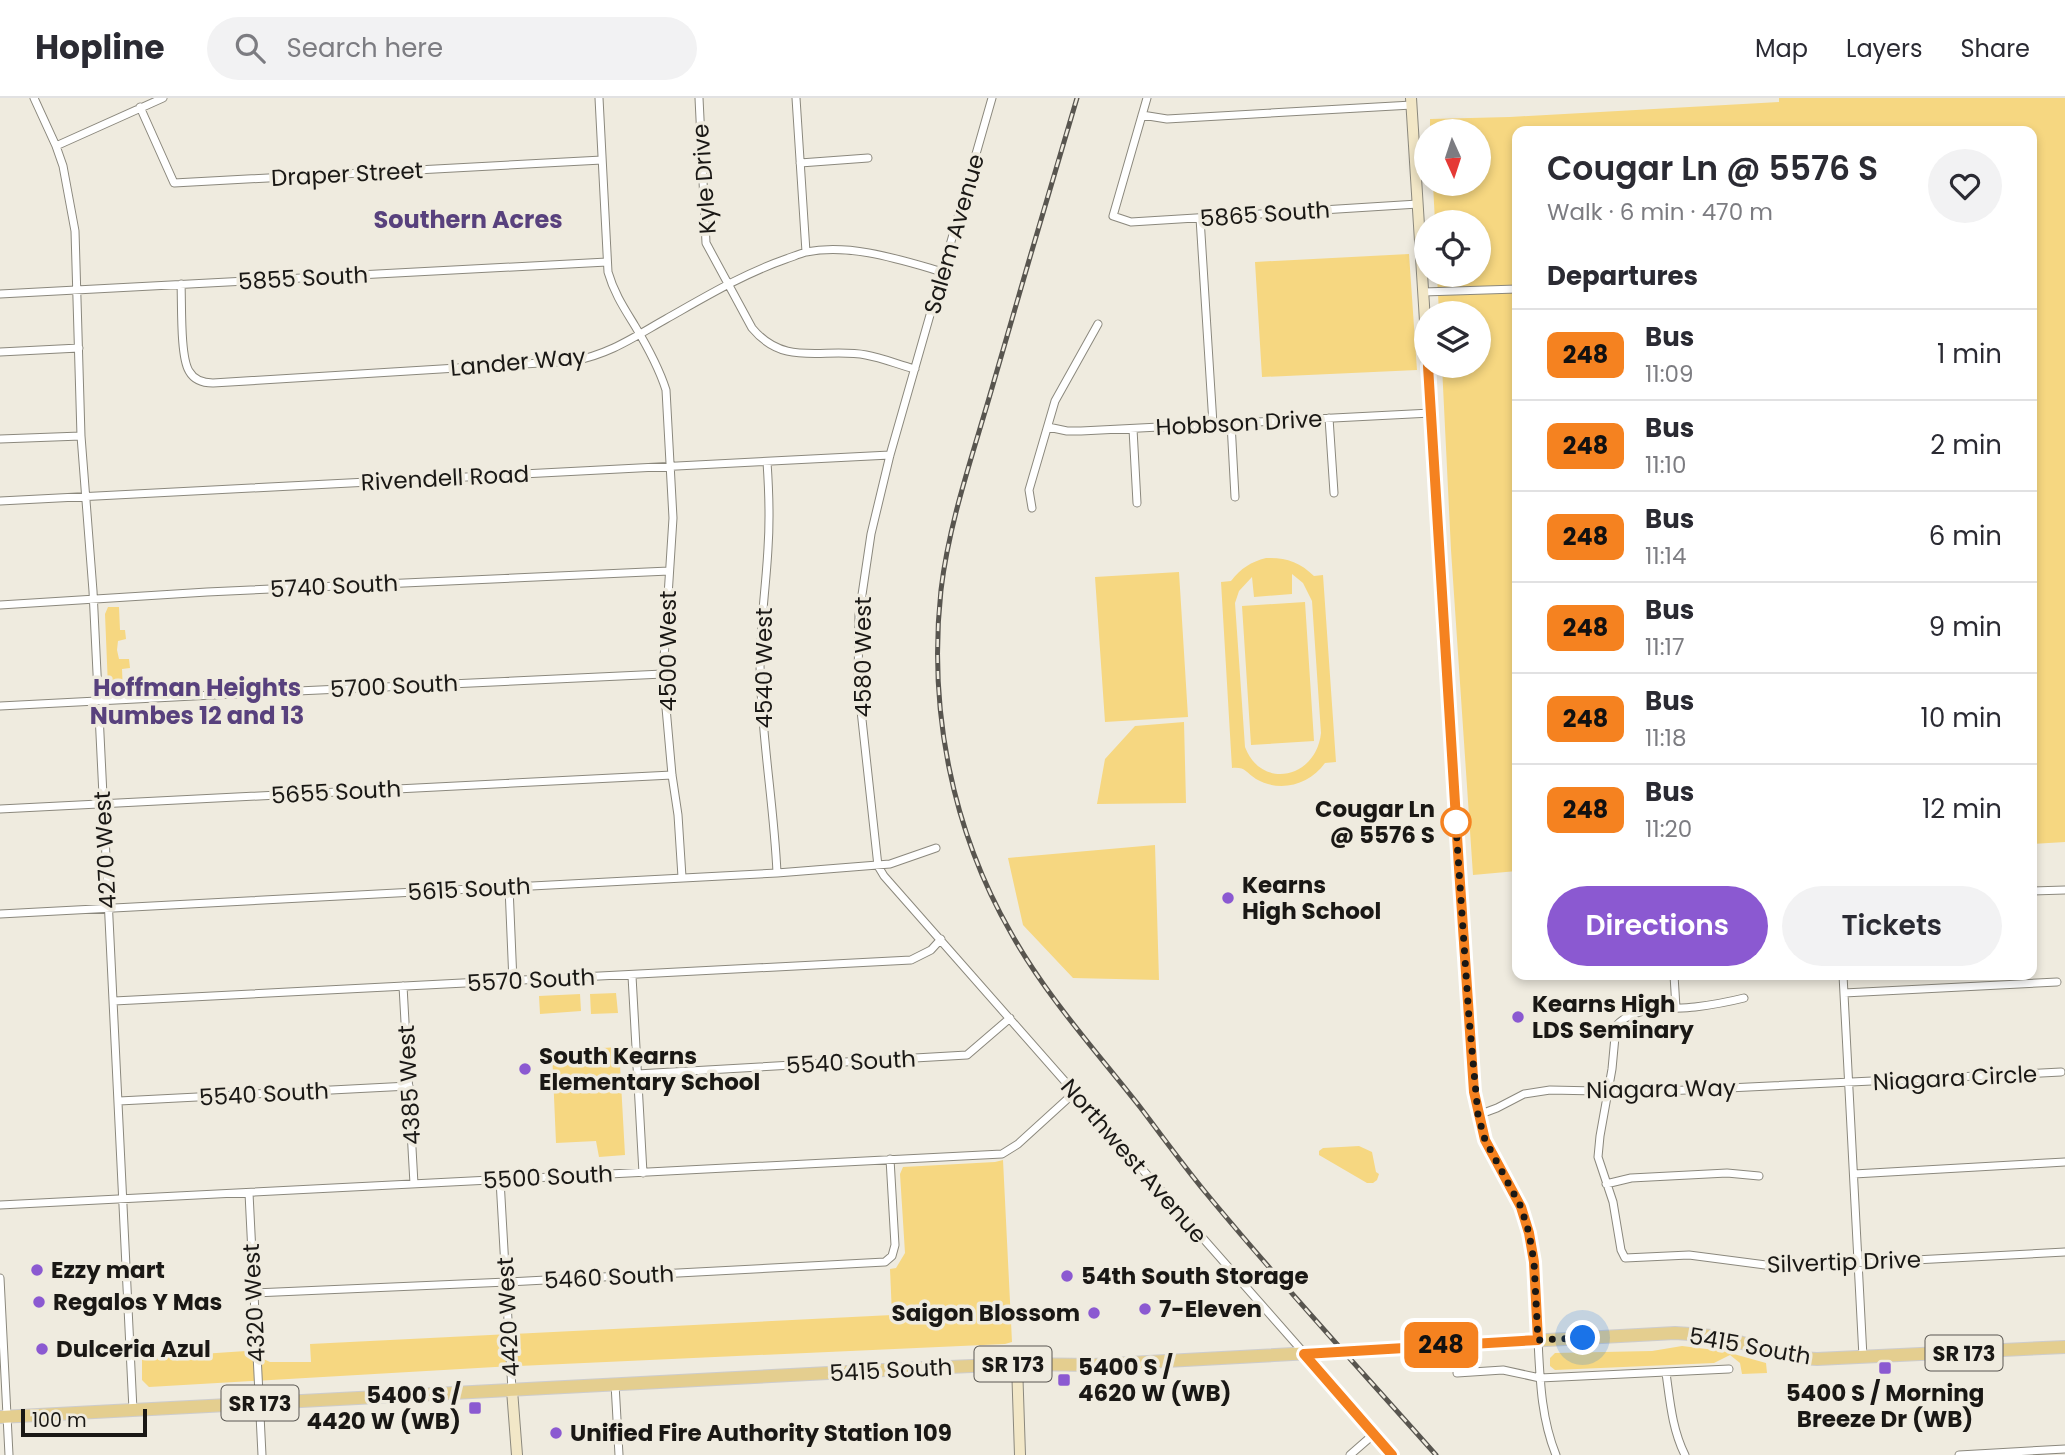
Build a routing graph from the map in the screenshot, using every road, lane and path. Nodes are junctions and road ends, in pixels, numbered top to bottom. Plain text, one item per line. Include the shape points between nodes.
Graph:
1 (34, 98) edge
2 (163, 98) edge
3 (599, 98) edge
4 (699, 98) edge
5 (796, 98) edge
6 (992, 98) edge
7 (1147, 98) edge
8 (1411, 101) edge
9 (140, 107) junction
10 (1142, 115) junction
11 (56, 146) junction
12 (868, 158) dead end
13 (602, 160) junction
14 (800, 163) junction
15 (1418, 204) junction
16 (1199, 218) junction
17 (806, 252) junction
18 (607, 262) junction
19 (943, 272) junction
20 (730, 283) junction
21 (181, 284) junction
22 (1512, 289) edge
23 (77, 290) junction
24 (1423, 292) junction
25 (0, 294) edge
26 (1424, 301) edge
27 (1098, 324) dead end
28 (639, 334) junction
29 (79, 348) junction
30 (0, 352) edge
31 (915, 369) junction
32 (1429, 378) edge
33 (1431, 414) junction
34 (1329, 418) junction
35 (1213, 424) junction
36 (1231, 424) junction
37 (1048, 427) junction
38 (1133, 429) junction
39 (81, 436) junction
40 (0, 439) edge
41 (890, 455) junction
42 (767, 462) junction
43 (671, 466) junction
44 (1334, 493) dead end
45 (85, 496) junction
46 (1236, 498) dead end
47 (0, 501) edge
48 (1137, 503) dead end
49 (1031, 508) dead end
50 (669, 571) junction
51 (93, 600) junction
52 (0, 605) edge
53 (663, 674) junction
54 (98, 701) junction
55 (0, 706) edge
56 (672, 775) junction
57 (103, 803) junction
58 (0, 809) edge
59 (936, 848) dead end
60 (878, 866) junction
61 (777, 873) junction
62 (682, 877) junction
63 (509, 887) junction
64 (2065, 890) edge
65 (2037, 891) edge
66 (108, 907) junction
67 (0, 914) edge
68 (942, 939) junction
69 (632, 976) junction
70 (1674, 980) edge
71 (1843, 980) edge
72 (513, 982) junction
73 (2057, 982) dead end
74 (403, 986) junction
75 (1844, 993) junction
76 (1744, 999) dead end
77 (114, 1002) junction
78 (1676, 1008) junction
79 (1010, 1018) junction
80 (2062, 1072) dead end
81 (637, 1074) junction
82 (1849, 1082) junction
83 (409, 1086) junction
84 (1608, 1092) junction
85 (1074, 1093) junction
86 (119, 1101) junction
87 (1478, 1115) junction
88 (890, 1160) junction
89 (2065, 1162) edge
90 (643, 1173) junction
91 (1854, 1174) junction
92 (1759, 1176) dead end
93 (500, 1180) junction
94 (414, 1184) junction
95 (1606, 1184) junction
96 (249, 1193) junction
97 (124, 1199) junction
98 (0, 1205) edge
99 (2065, 1252) edge
100 (1859, 1263) junction
101 (0, 1278) edge
102 (507, 1282) junction
103 (254, 1293) junction
104 (1538, 1340) junction
105 (2065, 1347) edge
106 (1304, 1354) junction
107 (1863, 1358) junction
108 (1017, 1364) junction
109 (1729, 1369) dead end
110 (1457, 1373) dead end
111 (1666, 1373) junction
112 (1540, 1378) junction
113 (615, 1384) junction
114 (512, 1390) junction
115 (260, 1403) junction
116 (134, 1410) junction
117 (4, 1417) edge
118 (1374, 1434) junction
119 (2065, 1450) edge
120 (9, 1455) edge
121 (262, 1455) edge
122 (517, 1455) edge
123 (619, 1455) edge
124 (1020, 1455) edge
125 (1350, 1455) edge
126 (1392, 1455) edge
127 (1556, 1455) edge
128 (1685, 1455) edge
129 (1959, 1455) edge

1 - 11 street, 4270 West
2 - 9 street
3 - 13 street, 4500 West
4 - 20 street, Kyle Drive via 706,243
5 - 14 street
6 - 19 street, Salem Avenue
7 - 10 street
8 - 10 street via 1167,119
8 - 15 main road
9 - 11 street
9 - 13 street, Draper Street via 174,183
10 - 16 street, 5865 South via 1113,216 1131,222
11 - 23 street, 4270 West via 75,231
12 - 14 street
13 - 18 street, 4500 West
14 - 17 street
15 - 16 street, 5865 South
15 - 24 main road
16 - 35 street
17 - 19 street, Lander Way via 868,253
17 - 20 street, Lander Way
18 - 21 street, 5855 South
18 - 28 street, 4500 West via 617,297
19 - 31 street, Salem Avenue
20 - 28 street, Lander Way
20 - 31 street, Kyle Drive via 752,328 777,348 788,353 865,355
21 - 23 street, 5855 South
21 - 28 street, Lander Way via 185,360 193,376 213,383 573,360 595,357
22 - 24 street
23 - 25 street, 5855 South
23 - 29 street, 4270 West
24 - 26 main road
27 - 37 street via 1059,391
28 - 43 street, 4500 West via 666,390
29 - 30 street
29 - 39 street, 4270 West
31 - 41 street, 4580 West
32 - 33 main road
33 - 34 street, Hobbson Drive
33 - 87 main road
34 - 36 street, Hobbson Drive
34 - 44 street
35 - 36 street, Hobbson Drive
35 - 38 street, Hobbson Drive
36 - 46 street
37 - 38 street, Hobbson Drive via 1067,431
37 - 49 street via 1029,490
38 - 48 street
39 - 40 street
39 - 45 street, 4270 West
41 - 42 street, Rivendell Road
41 - 60 street, 4580 West via 871,534 859,615 858,683
42 - 43 street, Rivendell Road
42 - 61 street, 4540 West via 761,690
43 - 45 street, Rivendell Road
43 - 50 street, 4500 West
45 - 47 street, Rivendell Road
45 - 51 street, 4270 West
50 - 51 street, 5740 South
50 - 53 street, 4500 West
51 - 52 street, 5740 South
51 - 54 street, 4270 West
53 - 54 street, 5700 South
53 - 56 street, 4500 West
54 - 55 street, 5700 South
54 - 57 street, 4270 West
56 - 57 street, 5655 South
56 - 62 street, 4500 West
57 - 58 street, 5655 South
57 - 66 street, 4270 West
59 - 60 street, 5615 South
60 - 61 street, 5615 South
60 - 68 street, Northwest Avenue
61 - 62 street, 5615 South
62 - 63 street, 5615 South
63 - 66 street, 5615 South
63 - 72 street
64 - 65 street
66 - 67 street, 5615 South
66 - 77 street, 4270 West
68 - 69 street, 5570 South via 911,960
68 - 79 street, Northwest Avenue
69 - 72 street, 5570 South
69 - 81 street
70 - 78 street
71 - 75 street
72 - 74 street, 5570 South
73 - 75 street
74 - 77 street, 5570 South
74 - 83 street, 4385 West
75 - 82 street
76 - 78 street
77 - 86 street, 4270 West
78 - 84 street via 1628,1017 1616,1026
79 - 81 street, 5540 South via 967,1055
79 - 85 street, Northwest Avenue
80 - 82 street, Niagara Circle
81 - 90 street
82 - 84 street, Niagara Way
82 - 91 street
83 - 86 street, 5540 South
83 - 94 street, 4385 West
84 - 87 street, Niagara Way via 1535,1091
84 - 95 street via 1599,1148
85 - 88 street, 5500 South via 1002,1154
85 - 106 street, Northwest Avenue
86 - 97 street, 4270 West
87 - 104 main road via 1529,1233
88 - 90 street, 5500 South
88 - 102 street, 5460 South via 894,1251 889,1260
89 - 91 street
90 - 93 street, 5500 South
91 - 100 street
92 - 95 street via 1714,1173
93 - 94 street, 5500 South
93 - 102 street, 4420 West
94 - 96 street, 5500 South
95 - 100 street, Silvertip Drive via 1625,1258 1689,1255 1781,1266
96 - 97 street, 5500 South
96 - 103 street, 4320 West
97 - 98 street, 5500 South
97 - 116 street, 4270 West
99 - 100 street, Silvertip Drive
100 - 107 street
101 - 117 street
102 - 103 street, 5460 South
102 - 114 street, 4420 West
103 - 115 street, 4320 West
104 - 106 main road, 5415 South / SR 173
104 - 107 main road, 5415 South / SR 173 via 1696,1334 1803,1359
104 - 112 street
105 - 107 main road, SR 173
106 - 108 main road, 5415 South / SR 173 via 1093,1365
106 - 118 main road, Northwest Avenue
108 - 113 main road, 5415 South / SR 173
108 - 124 main road
109 - 111 street
110 - 112 street via 1503,1370
111 - 112 street
111 - 128 street via 1672,1419
112 - 127 street via 1543,1411
113 - 114 main road, 5415 South / SR 173
113 - 123 street
114 - 115 main road, 5415 South / SR 173
114 - 122 main road, 4420 West
115 - 116 main road, 5415 South / SR 173
115 - 121 street, 4320 West
116 - 117 main road, 5415 South / SR 173
117 - 120 street
118 - 125 street
118 - 126 main road, Northwest Avenue
119 - 129 street

